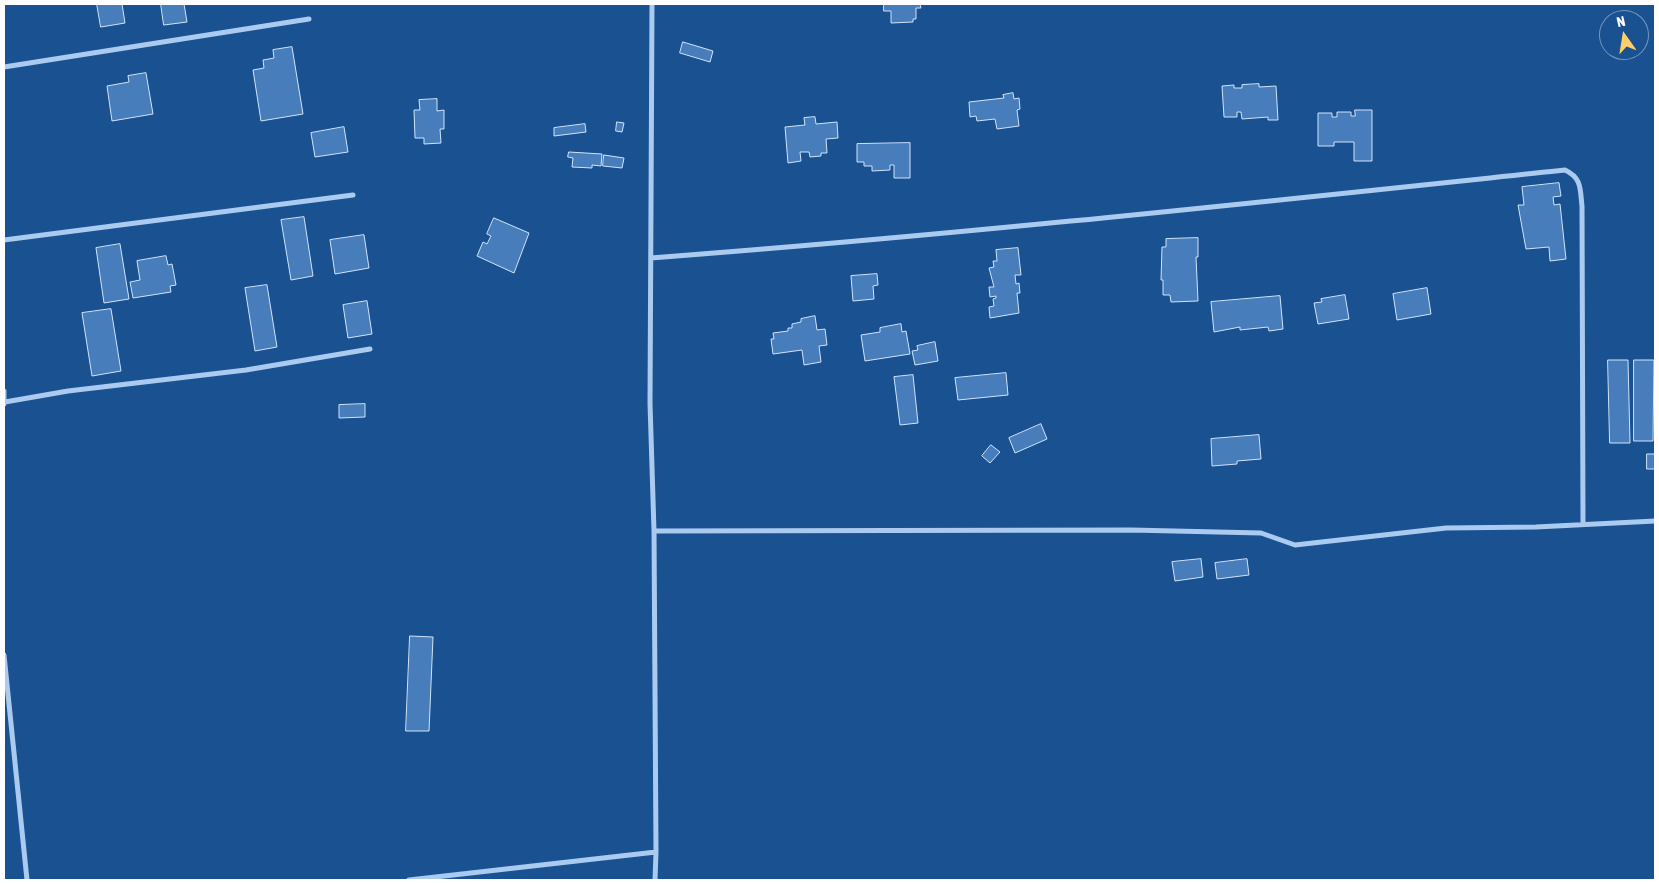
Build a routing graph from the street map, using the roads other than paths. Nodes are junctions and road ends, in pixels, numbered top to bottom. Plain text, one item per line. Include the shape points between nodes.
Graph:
1 (652, 4) edge
2 (309, 19) dead end
3 (4, 67) edge
4 (353, 195) dead end
5 (4, 240) edge
6 (651, 258) junction
7 (370, 349) dead end
8 (4, 391) edge
9 (4, 403) edge
10 (1655, 521) edge
11 (1583, 524) junction
12 (654, 531) junction
13 (4, 654) edge
14 (656, 852) junction
15 (27, 880) edge
16 (409, 880) edge
17 (655, 880) edge

1 - 6 street
2 - 3 street
4 - 5 street
6 - 11 street via 1026,227 1565,170 1580,182 1582,206
6 - 12 street via 650,403
7 - 9 street via 246,370
8 - 9 street
10 - 11 street
11 - 12 street via 1446,528 1295,545 1261,533 1132,530
12 - 14 street
13 - 15 street
14 - 16 street
14 - 17 street

